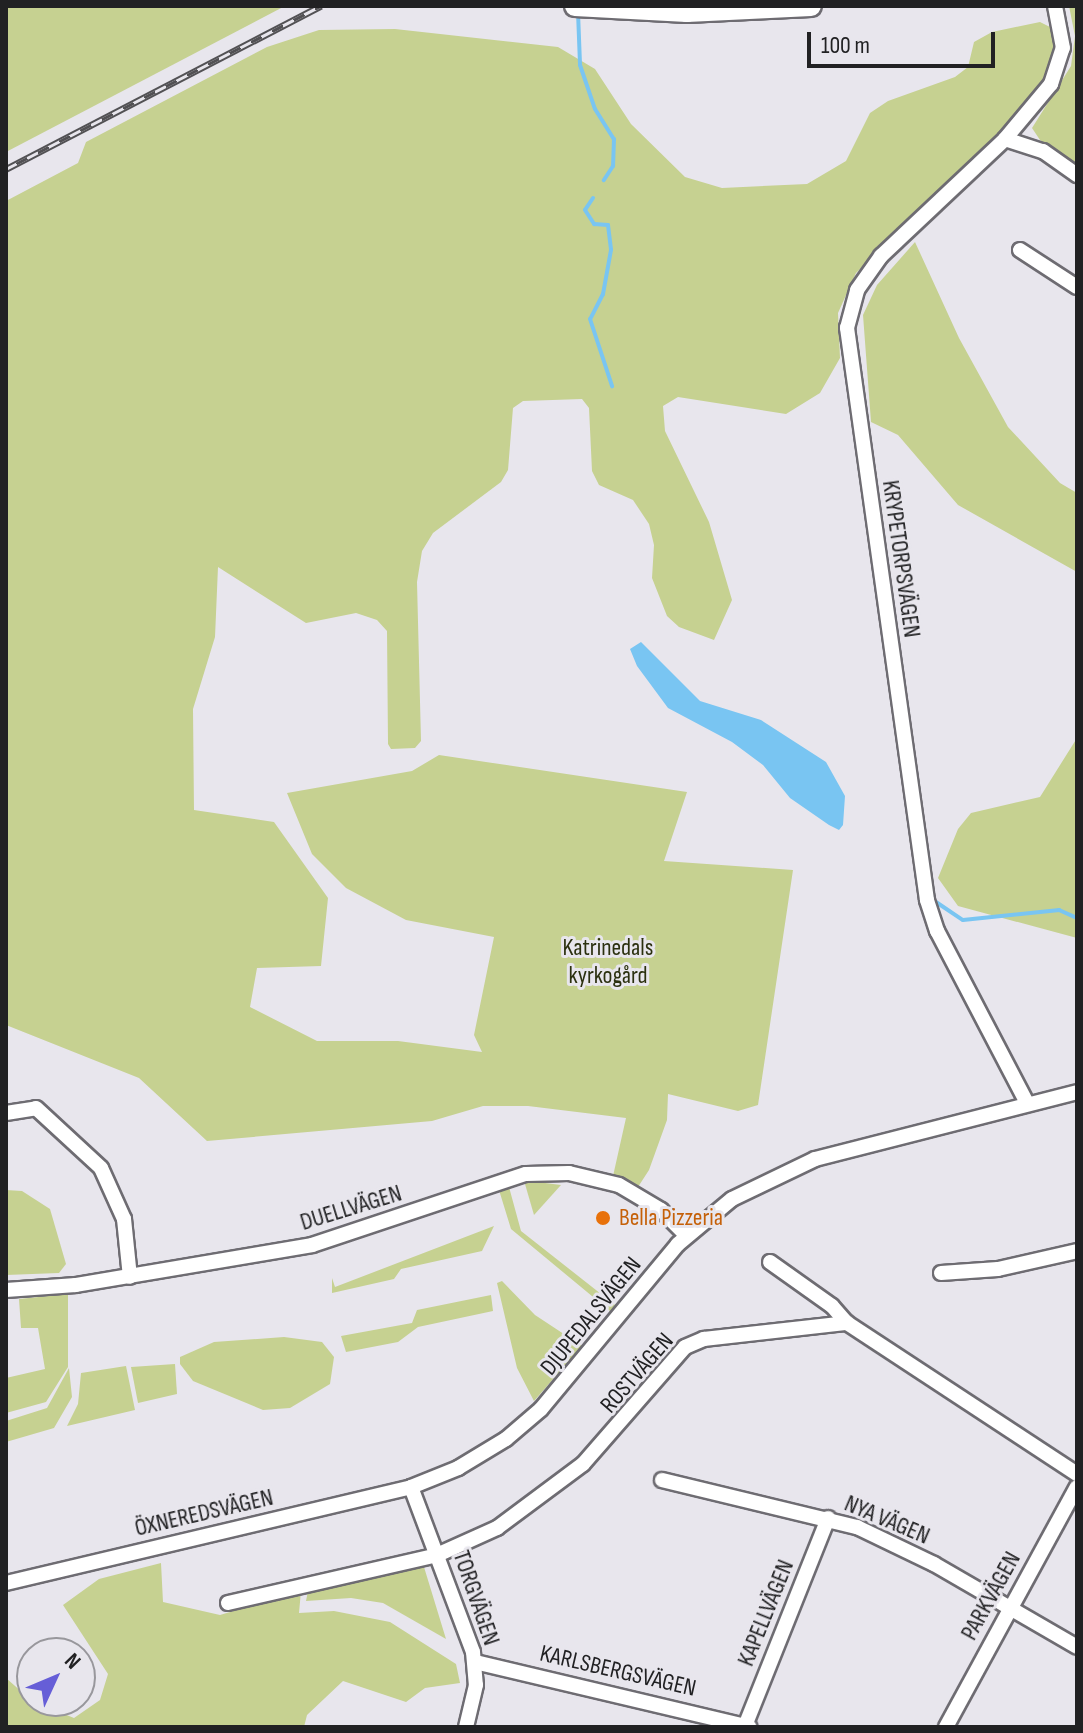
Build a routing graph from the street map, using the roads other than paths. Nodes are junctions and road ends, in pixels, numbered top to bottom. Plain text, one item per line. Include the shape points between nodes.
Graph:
1 (575, 6) edge
2 (811, 6) edge
3 (1055, 6) edge
4 (586, 7) edge
5 (1005, 139) junction
6 (1077, 175) edge
7 (1020, 250) dead end
8 (1077, 287) edge
9 (1077, 1092) edge
10 (1027, 1103) junction
11 (6, 1113) edge
12 (686, 1235) junction
13 (1077, 1251) edge
14 (770, 1262) dead end
15 (941, 1273) dead end
16 (130, 1277) junction
17 (6, 1290) edge
18 (847, 1323) junction
19 (1077, 1474) edge
20 (662, 1480) dead end
21 (411, 1487) junction
22 (1077, 1487) edge
23 (828, 1518) junction
24 (437, 1555) junction
25 (6, 1583) edge
26 (228, 1603) dead end
27 (1008, 1607) junction
28 (1077, 1647) edge
29 (475, 1662) junction
30 (747, 1726) edge
31 (466, 1727) edge
32 (946, 1727) edge

1 - 4 highway
2 - 4 highway via 687,12
3 - 5 street, KRYPETORPSVÄGEN via 1063,48 1057,74
5 - 6 street via 1043,151
5 - 10 street, KRYPETORPSVÄGEN via 881,256 857,290 847,328 927,900 937,931
7 - 8 street
9 - 10 street, DJUPEDALSVÄGEN
10 - 12 street, DJUPEDALSVÄGEN via 786,1169 732,1199
11 - 16 street via 36,1108 101,1168 124,1219
12 - 16 street, DUELLVÄGEN via 661,1210 619,1185 569,1173 526,1174 338,1238
12 - 21 street, DJUPEDALSVÄGEN via 530,1419 479,1457
13 - 15 street via 998,1269
14 - 18 street via 832,1306
16 - 17 street, DUELLVÄGEN
18 - 19 street
18 - 24 street, ROSTVÄGEN via 693,1342 565,1481 497,1528
20 - 23 street, NYA VÄGEN
21 - 24 street, TORGVÄGEN
21 - 25 street, ÖXNEREDSVÄGEN
22 - 27 street, PARKVÄGEN
23 - 27 street, NYA VÄGEN via 893,1543
23 - 30 street, KAPELLVÄGEN
24 - 26 street, ROSTVÄGEN
24 - 29 street, TORGVÄGEN
27 - 28 street, NYA VÄGEN
27 - 32 street, PARKVÄGEN
29 - 30 street, KARLSBERGSVÄGEN
29 - 31 street, TORGVÄGEN via 476,1685

